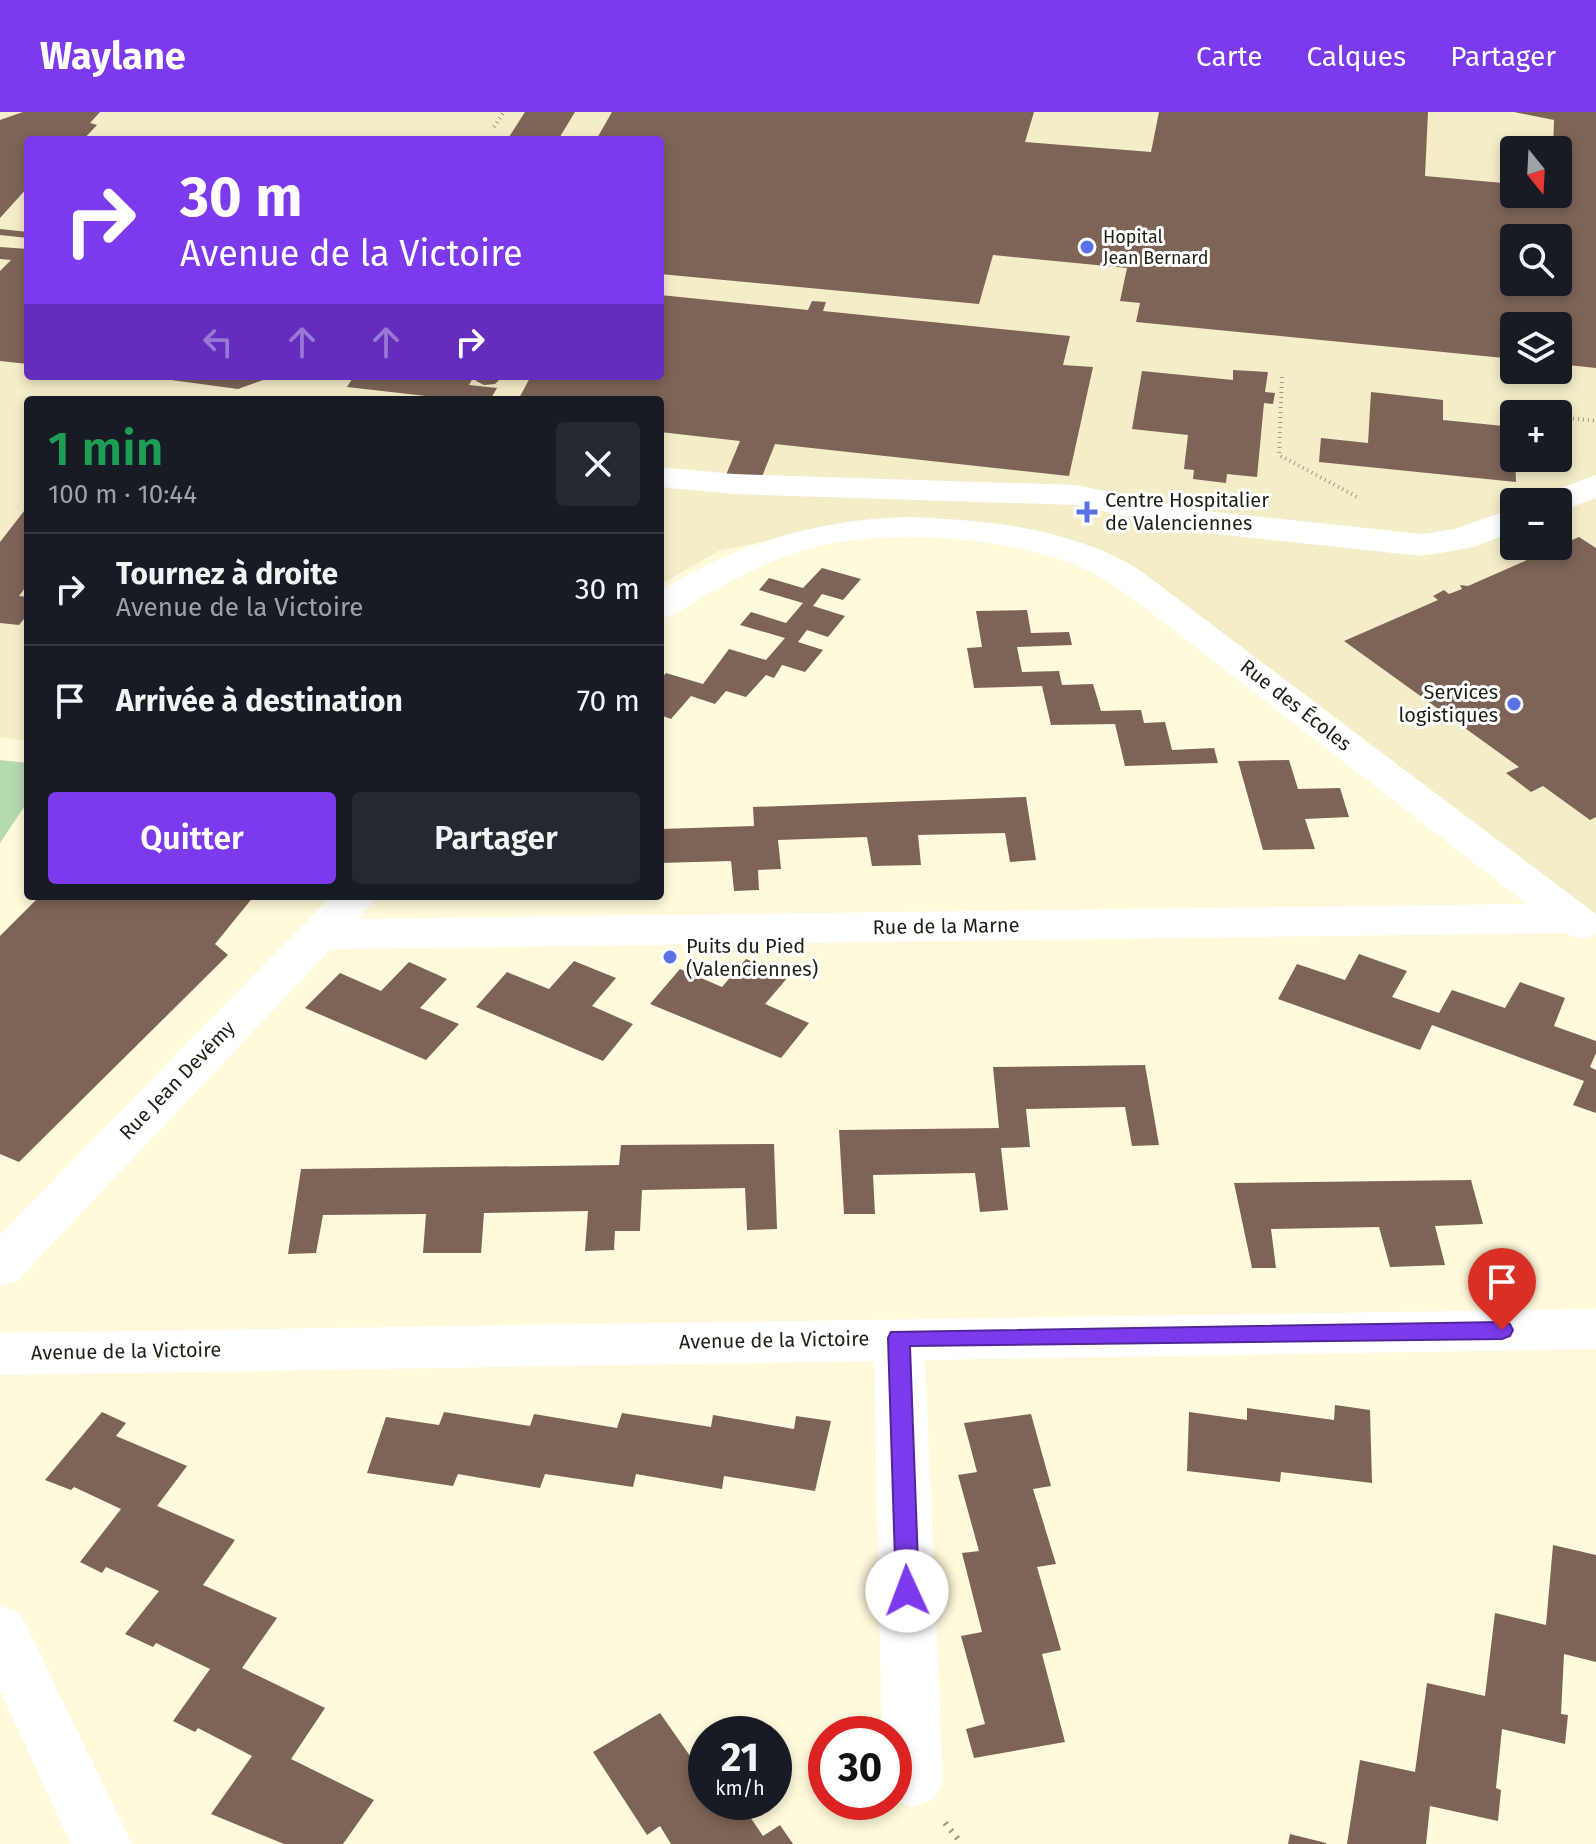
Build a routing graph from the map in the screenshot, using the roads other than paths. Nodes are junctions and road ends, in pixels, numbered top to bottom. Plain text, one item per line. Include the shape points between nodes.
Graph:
1 (664, 477) edge
2 (1596, 485) edge
3 (1572, 495) edge
4 (1500, 524) edge
5 (664, 605) edge
6 (352, 900) edge
7 (1584, 927) edge
8 (319, 934) junction
9 (0, 1267) edge
10 (1596, 1329) edge
11 (899, 1338) junction
12 (0, 1354) edge
13 (0, 1631) edge
14 (913, 1780) dead end
15 (102, 1844) edge

1 - 4 street via 1076,495 1196,521 1422,545 1462,539
2 - 3 street
5 - 7 street, Rue des Écoles via 742,560 812,537 884,528 969,532 1084,556 1129,578
6 - 8 street, Rue Jean Devémy
7 - 8 street, Rue de la Marne
8 - 9 street, Rue Jean Devémy
10 - 11 street, Avenue de la Victoire
11 - 12 street, Avenue de la Victoire
11 - 14 street
13 - 15 street

